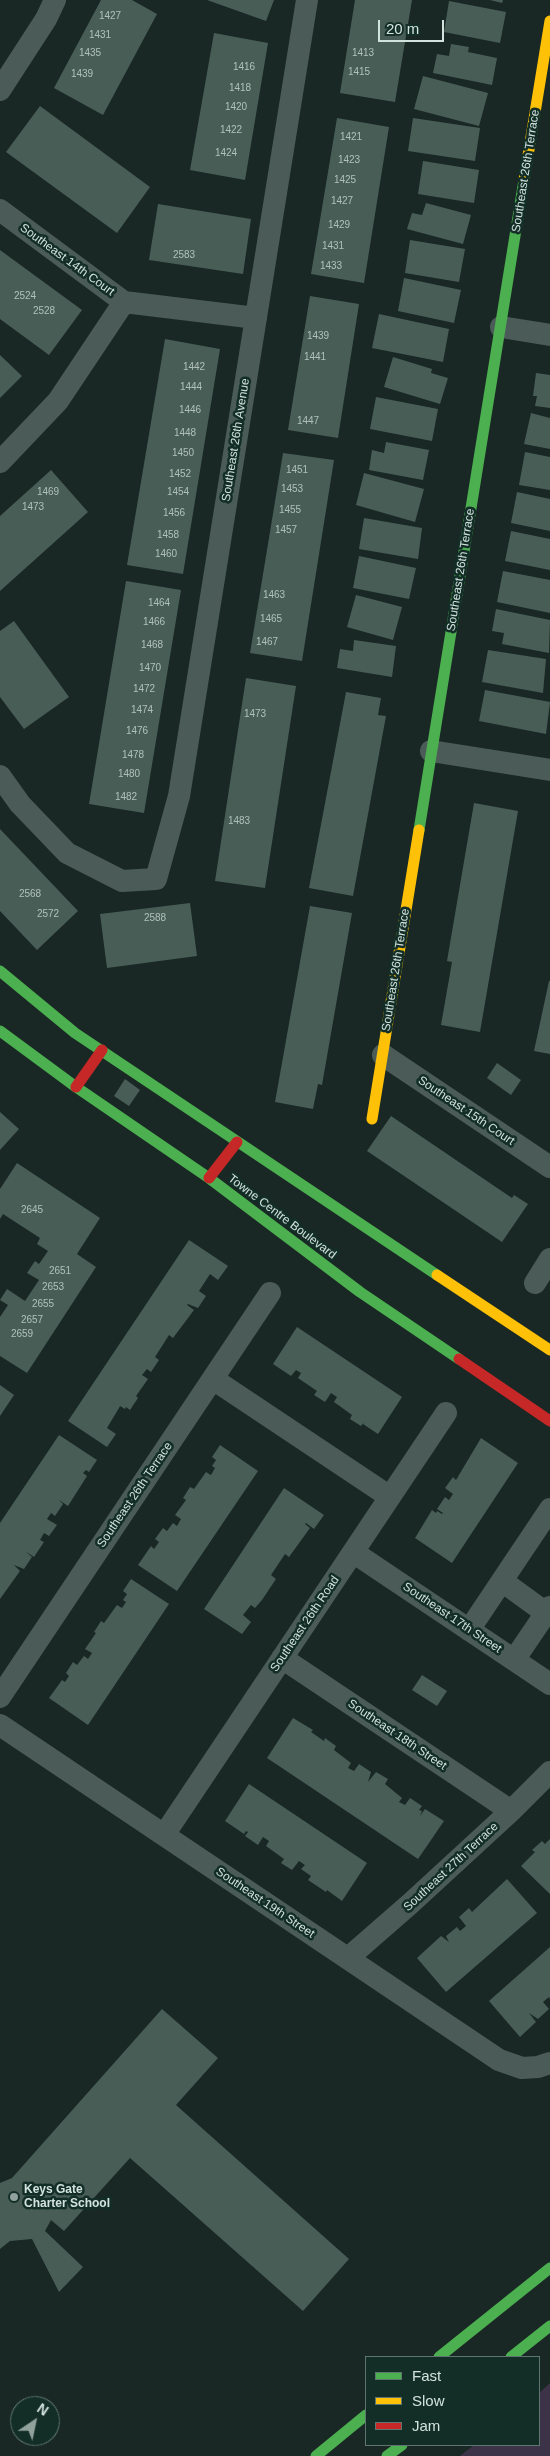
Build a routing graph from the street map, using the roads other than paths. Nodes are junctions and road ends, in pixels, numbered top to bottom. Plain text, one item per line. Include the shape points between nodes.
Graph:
1 (55, 0) edge
2 (307, 0) edge
3 (550, 21) edge
4 (0, 90) edge
5 (0, 210) edge
6 (124, 302) junction
7 (256, 318) junction
8 (501, 327) junction
9 (550, 335) edge
10 (0, 462) edge
11 (431, 751) junction
12 (550, 770) edge
13 (0, 776) edge
14 (0, 971) edge
15 (0, 1031) edge
16 (102, 1050) junction
17 (383, 1055) junction
18 (76, 1087) junction
19 (372, 1119) dead end
20 (237, 1142) junction
21 (550, 1167) edge
22 (209, 1178) junction
23 (550, 1259) edge
24 (535, 1283) dead end
25 (270, 1293) dead end
26 (550, 1350) edge
27 (213, 1379) junction
28 (446, 1413) dead end
29 (550, 1421) edge
30 (390, 1497) junction
31 (550, 1509) edge
32 (353, 1552) junction
33 (502, 1581) junction
34 (548, 1610) edge
35 (470, 1630) junction
36 (282, 1658) junction
37 (514, 1660) junction
38 (550, 1684) edge
39 (0, 1697) edge
40 (0, 1725) edge
41 (550, 1772) edge
42 (511, 1811) junction
43 (164, 1835) junction
44 (348, 1958) junction
45 (542, 2065) edge
46 (550, 2268) edge
47 (550, 2326) edge
48 (440, 2356) edge
49 (512, 2356) edge
50 (365, 2416) edge
51 (401, 2446) edge
52 (316, 2456) edge
53 (388, 2456) edge

1 - 4 street
2 - 7 street, Southeast 26th Avenue
3 - 8 street, Southeast 26th Terrace
5 - 6 street, Southeast 14th Court
6 - 7 street, Southeast 14th Court
6 - 10 street via 58,401
7 - 13 street, Southeast 26th Avenue via 179,796 156,879 122,881 67,853 20,804
8 - 9 street
8 - 11 street, Southeast 26th Terrace
11 - 12 street
11 - 17 street, Southeast 26th Terrace
14 - 16 street via 42,1008
15 - 18 street, Towne Centre Boulevard
16 - 18 street
16 - 20 street
17 - 19 street, Southeast 26th Terrace
17 - 21 street, Southeast 15th Court
18 - 22 street, Towne Centre Boulevard
20 - 22 street
20 - 26 street
22 - 29 street, Towne Centre Boulevard via 360,1292
23 - 24 street
25 - 27 street, Southeast 26th Terrace
27 - 30 street
27 - 39 street, Southeast 26th Terrace
28 - 30 street, Southeast 26th Road
30 - 32 street, Southeast 26th Road
31 - 33 street
32 - 35 street, Southeast 17th Street
32 - 36 street, Southeast 26th Road
33 - 34 street
33 - 35 street
34 - 37 street
35 - 37 street, Southeast 17th Street
36 - 42 street, Southeast 18th Street
36 - 43 street, Southeast 26th Road
37 - 38 street, Southeast 17th Street
40 - 43 street, Southeast 19th Street
41 - 42 street, Southeast 27th Terrace
42 - 44 street, Southeast 27th Terrace
43 - 44 street, Southeast 19th Street
44 - 45 street, Southeast 19th Street via 500,2060 519,2068
46 - 48 street
47 - 49 street
50 - 52 street
51 - 53 street

